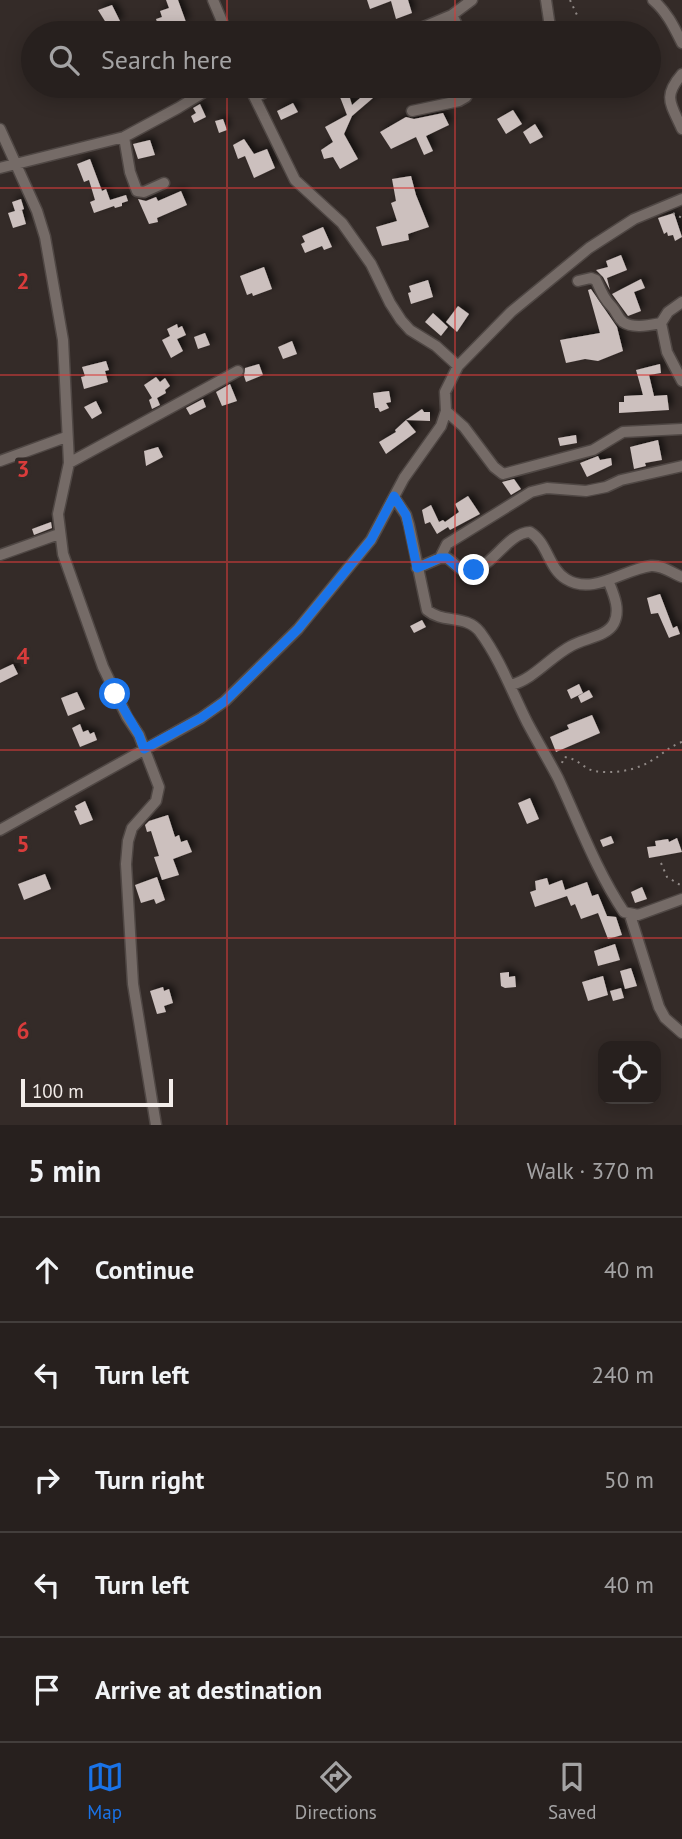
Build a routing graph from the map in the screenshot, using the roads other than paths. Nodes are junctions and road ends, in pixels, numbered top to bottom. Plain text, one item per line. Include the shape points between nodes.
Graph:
1 (213, 0) edge
2 (546, 0) edge
3 (653, 0) edge
4 (469, 1) edge
5 (452, 15) junction
6 (222, 21) edge
7 (438, 21) edge
8 (455, 21) edge
9 (549, 21) edge
10 (682, 43) edge
11 (682, 74) edge
12 (194, 98) edge
13 (256, 98) edge
14 (464, 98) edge
15 (412, 111) dead end
16 (0, 129) edge
17 (682, 129) edge
18 (124, 136) junction
19 (15, 163) junction
20 (0, 168) edge
21 (164, 183) dead end
22 (682, 199) edge
23 (578, 281) dead end
24 (682, 302) edge
25 (661, 323) junction
26 (458, 366) junction
27 (238, 370) dead end
28 (682, 381) edge
29 (446, 411) junction
30 (682, 429) edge
31 (66, 437) junction
32 (0, 461) edge
33 (69, 463) junction
34 (682, 466) edge
35 (394, 496) junction
36 (59, 534) junction
37 (0, 555) edge
38 (440, 558) junction
39 (417, 568) junction
40 (682, 577) edge
41 (608, 580) junction
42 (511, 685) junction
43 (144, 749) junction
44 (0, 830) edge
45 (682, 899) edge
46 (630, 915) junction
47 (682, 1033) edge
48 (156, 1125) edge

1 - 6 street
2 - 9 street
3 - 10 street via 667,14
4 - 5 street
5 - 7 street
5 - 8 street
11 - 17 street via 669,93
12 - 18 street
13 - 26 street via 295,180 342,223 401,320
14 - 15 street
16 - 19 street
18 - 19 street
18 - 21 street via 136,191
19 - 20 street
19 - 31 street via 37,211 52,269 63,340
22 - 26 street via 634,219 589,248 511,312
23 - 25 street via 596,280 605,302 627,324
24 - 25 street
25 - 28 street via 667,352
26 - 29 street via 445,392
27 - 33 street
29 - 30 street via 503,474 593,450 623,432
29 - 35 street via 441,426
31 - 32 street
31 - 33 street
33 - 36 street via 58,514
34 - 38 street via 586,491 547,488 531,492 447,544
35 - 39 street via 406,515
35 - 43 street via 371,540 298,629 225,701
36 - 37 street
36 - 43 street via 103,667
38 - 39 street
38 - 41 street via 453,561 461,570 474,570 515,536 530,532 567,580 590,585
39 - 42 street via 427,610 472,624
40 - 41 street via 654,565
41 - 42 street via 617,611 611,628 571,645
42 - 46 street via 596,867
43 - 44 street
43 - 48 street via 158,793 128,841 127,907 133,984
45 - 46 street
46 - 47 street via 659,1007

